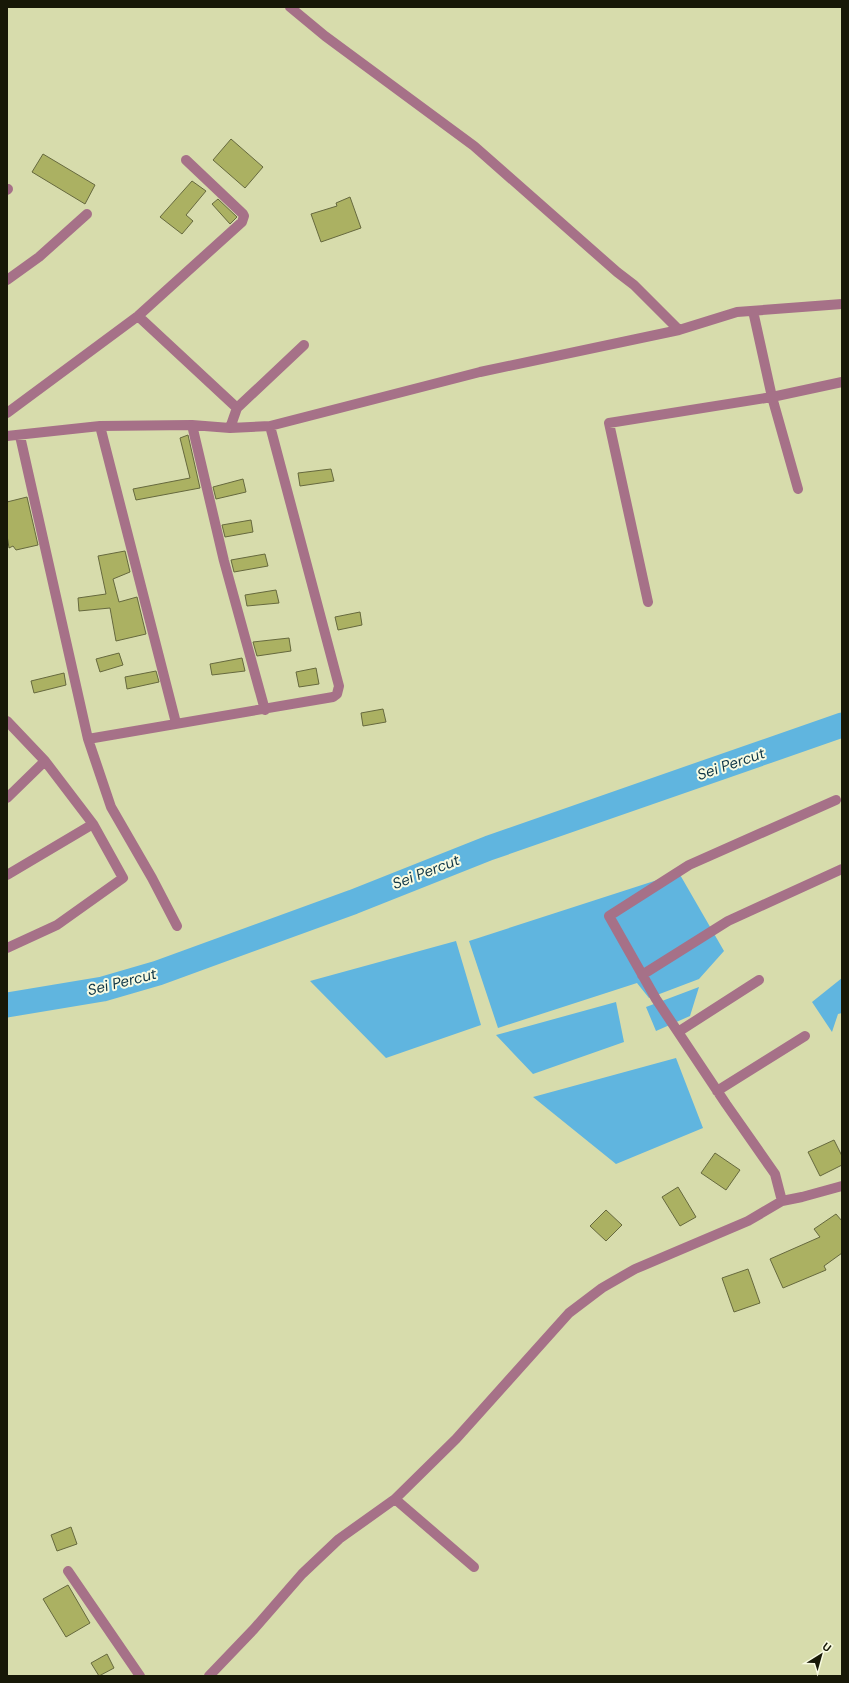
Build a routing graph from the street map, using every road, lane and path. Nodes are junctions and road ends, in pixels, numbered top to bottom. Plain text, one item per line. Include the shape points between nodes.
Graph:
1 (290, 7) edge
2 (186, 160) dead end
3 (87, 214) dead end
4 (7, 280) edge
5 (842, 304) edge
6 (753, 311) junction
7 (138, 316) junction
8 (679, 330) junction
9 (304, 345) dead end
10 (842, 382) edge
11 (772, 397) junction
12 (237, 408) junction
13 (7, 413) edge
14 (192, 425) junction
15 (100, 426) junction
16 (270, 426) junction
17 (230, 428) junction
18 (7, 436) edge
19 (20, 436) junction
20 (798, 489) dead end
21 (648, 602) dead end
22 (265, 710) junction
23 (7, 721) edge
24 (176, 723) junction
25 (88, 739) junction
26 (45, 761) junction
27 (7, 798) edge
28 (836, 800) dead end
29 (93, 824) junction
30 (842, 869) edge
31 (7, 876) edge
32 (177, 926) dead end
33 (7, 948) edge
34 (642, 975) junction
35 (759, 980) dead end
36 (678, 1032) junction
37 (805, 1036) dead end
38 (717, 1091) junction
39 (842, 1186) edge
40 (782, 1200) junction
41 (395, 1499) junction
42 (474, 1567) dead end
43 (68, 1571) dead end
44 (140, 1676) edge
45 (209, 1676) edge

1 - 8 street via 325,36 474,146 634,285
2 - 7 street via 243,214 244,220
3 - 4 street via 39,257
5 - 6 street
6 - 8 street via 737,312
6 - 11 street
7 - 12 street
7 - 13 street
8 - 16 street via 480,372
9 - 12 street
10 - 11 street
11 - 20 street
11 - 21 street via 608,423
12 - 17 street
14 - 15 street
14 - 17 street
14 - 22 street via 224,561
15 - 19 street
15 - 24 street
16 - 17 street
16 - 22 street via 340,686 333,697
18 - 19 street
19 - 25 street
22 - 24 street
23 - 26 street
24 - 25 street
25 - 32 street via 111,807
26 - 27 street
26 - 29 street
28 - 34 street via 689,865 609,916
29 - 31 street
29 - 33 street via 123,878 57,926
30 - 34 street via 728,921
34 - 36 street
35 - 36 street
36 - 38 street
37 - 38 street
38 - 40 street via 775,1174
39 - 40 street via 802,1198
40 - 41 street via 748,1221 635,1269 596,1292 569,1313 456,1439
41 - 42 street
41 - 45 street via 333,1544 302,1574
43 - 44 street

